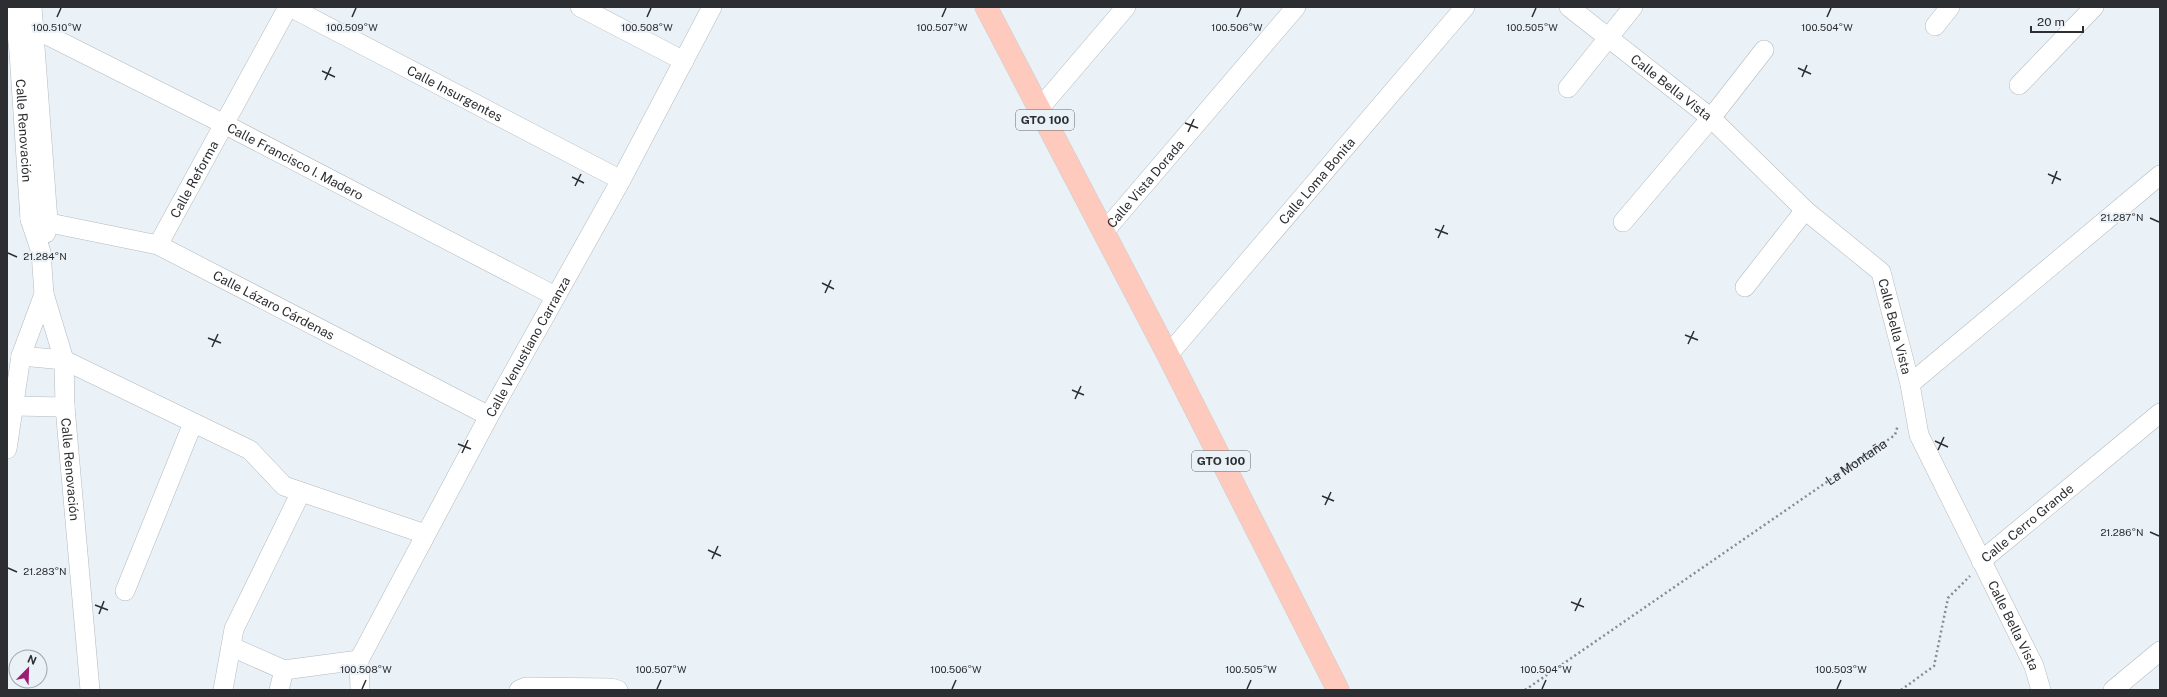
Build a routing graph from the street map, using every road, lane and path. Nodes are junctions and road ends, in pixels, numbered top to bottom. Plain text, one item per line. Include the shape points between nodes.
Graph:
1 (14, 7) edge
2 (32, 7) edge
3 (289, 7) edge
4 (580, 7) edge
5 (712, 7) edge
6 (986, 7) edge
7 (1126, 7) edge
8 (1296, 7) edge
9 (1465, 7) edge
10 (1569, 7) edge
11 (1633, 7) edge
12 (1950, 7) edge
13 (2094, 7) edge
14 (1935, 26) dead end
15 (35, 29) junction
16 (1608, 38) junction
17 (1764, 50) dead end
18 (684, 61) junction
19 (2019, 85) dead end
20 (1568, 88) dead end
21 (1039, 109) junction
22 (1711, 118) junction
23 (224, 124) junction
24 (2160, 175) edge
25 (621, 180) junction
26 (1805, 210) junction
27 (39, 220) junction
28 (1623, 222) dead end
29 (1103, 233) junction
30 (158, 245) junction
31 (1745, 287) dead end
32 (44, 294) junction
33 (555, 296) junction
34 (1168, 355) junction
35 (21, 356) junction
36 (64, 360) junction
37 (1910, 384) junction
38 (13, 406) junction
39 (65, 407) junction
40 (2160, 413) edge
41 (489, 416) junction
42 (1899, 420) dead end
43 (193, 423) junction
44 (7, 449) edge
45 (300, 492) junction
46 (426, 534) junction
47 (1981, 561) junction
48 (125, 591) dead end
49 (232, 647) junction
50 (2160, 651) edge
51 (359, 660) junction
52 (284, 670) junction
53 (90, 690) edge
54 (223, 690) edge
55 (279, 690) edge
56 (360, 690) edge
57 (519, 690) edge
58 (618, 690) edge
59 (1338, 690) edge
60 (1525, 690) edge
61 (1901, 690) edge
62 (2041, 690) edge
63 (2113, 690) edge

1 - 27 street, Calle Renovación
2 - 15 street, Calle Renovación
3 - 23 street, Calle Reforma
3 - 25 street, Calle Insurgentes
4 - 18 street
5 - 18 street, Calle Venustiano Carranza
6 - 21 main road, GTO 100
7 - 21 street
8 - 29 street, Calle Vista Dorada
9 - 34 street, Calle Loma Bonita
10 - 16 street, Calle Bella Vista
11 - 16 street
12 - 14 street
13 - 19 street
15 - 23 street, Calle Francisco I. Madero
15 - 27 street, Calle Renovación
16 - 20 street
16 - 22 street, Calle Bella Vista
17 - 22 street
18 - 25 street, Calle Venustiano Carranza
21 - 29 main road, GTO 100
22 - 26 street, Calle Bella Vista
22 - 28 street
23 - 30 street, Calle Reforma
23 - 33 street, Calle Francisco I. Madero
24 - 37 street
25 - 33 street, Calle Venustiano Carranza
26 - 31 street
26 - 37 street, Calle Bella Vista via 1881,272
27 - 30 street, Calle Lázaro Cárdenas
27 - 32 street, Calle Renovación
29 - 34 main road, GTO 100
30 - 41 street, Calle Lázaro Cárdenas
32 - 35 street
32 - 36 street, Calle Renovación
33 - 41 street, Calle Venustiano Carranza
34 - 59 main road, GTO 100
35 - 36 street
35 - 38 street
36 - 39 street, Calle Renovación
36 - 43 street
37 - 47 street, Calle Bella Vista via 1919,434
38 - 39 street
38 - 44 street
39 - 53 street, Calle Renovación
40 - 47 street, Calle Cerro Grande
41 - 46 street, Calle Venustiano Carranza
42 - 60 path, La Montaña via 1895,435
43 - 45 street via 250,450 284,486
43 - 48 street
45 - 46 street
45 - 49 street via 234,629
46 - 51 street, Calle Venustiano Carranza
47 - 61 path, Calle Cerro Grande via 1966,582 1948,598 1934,666
47 - 62 street, Calle Bella Vista via 2034,666
49 - 52 street
49 - 54 street
50 - 63 street
51 - 52 street
51 - 56 street
52 - 55 street
57 - 58 street via 526,687

